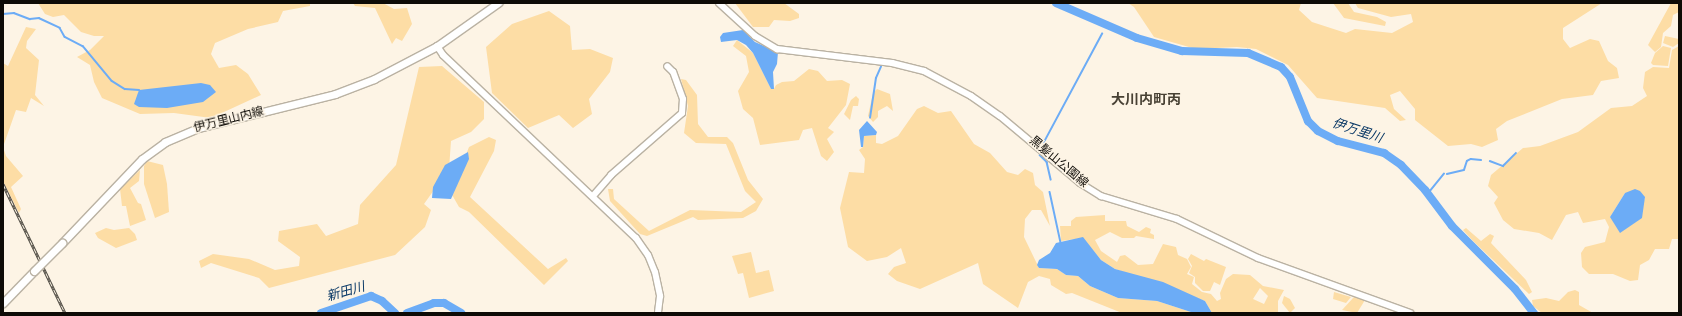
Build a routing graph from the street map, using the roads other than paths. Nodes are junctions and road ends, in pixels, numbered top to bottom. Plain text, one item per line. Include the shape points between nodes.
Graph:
1 (498, 3) edge
2 (719, 3) edge
3 (438, 46) junction
4 (667, 66) dead end
5 (593, 196) junction
6 (3, 304) edge
7 (658, 313) edge
8 (1410, 313) edge

1 - 3 main road, 伊万里山内線
2 - 8 main road, 黒髪山公園線 via 754,36 777,49 892,63 924,71 971,96 1000,116 1080,183 1101,196 1177,219 1244,252
3 - 5 main road via 443,55
3 - 6 main road, 伊万里山内線, bridge via 374,79 336,94 198,128 165,142 139,162
4 - 5 main road via 673,72 683,99 682,113 611,175
5 - 7 main road via 636,238 648,254 658,283

